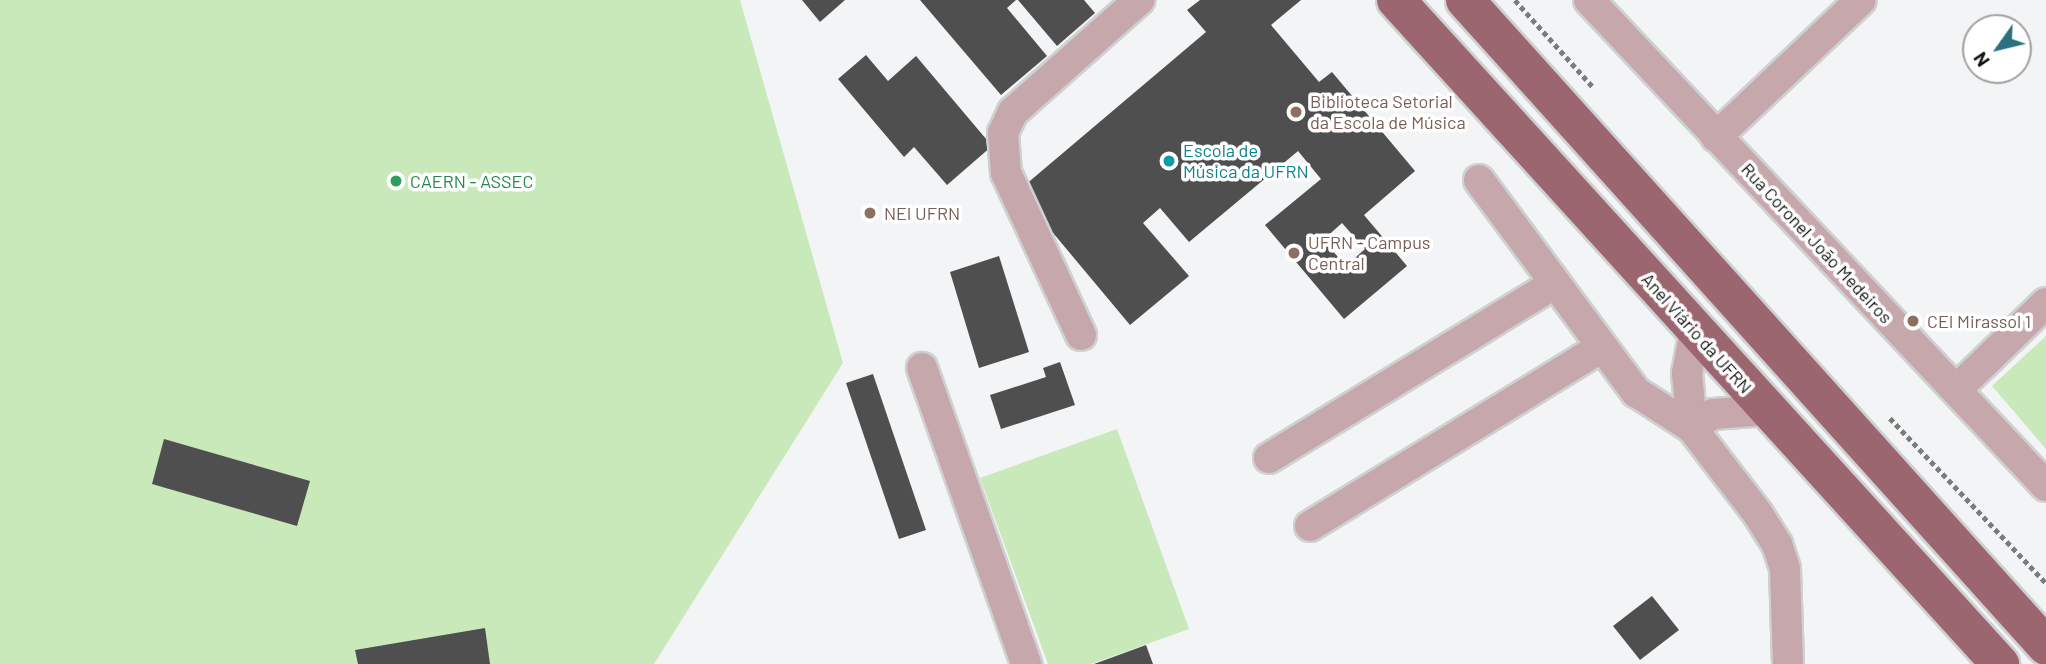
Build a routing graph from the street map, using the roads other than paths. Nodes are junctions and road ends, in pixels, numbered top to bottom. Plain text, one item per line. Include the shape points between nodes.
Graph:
1 (1139, 0) edge
2 (1396, 0) edge
3 (1465, 0) edge
4 (1589, 0) edge
5 (1861, 0) edge
6 (1716, 137) junction
7 (1479, 180) dead end
8 (1712, 271) junction
9 (1554, 284) junction
10 (2046, 303) edge
11 (1685, 320) junction
12 (1081, 335) dead end
13 (1602, 347) junction
14 (922, 368) dead end
15 (1958, 388) junction
16 (1767, 410) junction
17 (1692, 428) junction
18 (1269, 458) dead end
19 (2046, 486) edge
20 (1310, 526) dead end
21 (1788, 609) junction
22 (2046, 646) edge
23 (1026, 664) edge
24 (1776, 664) edge
25 (1788, 664) edge
26 (2000, 664) edge

1 - 12 street via 1013,112 1003,133 1006,173
2 - 11 main road, Anel Viário da UFRN
3 - 8 main road
4 - 6 street, Rua Coronel João Medeiros
5 - 6 street
6 - 15 street, Rua Coronel João Medeiros
7 - 9 street
8 - 11 main road
8 - 22 main road
9 - 13 street
9 - 18 street
10 - 15 street
11 - 16 main road, Anel Viário da UFRN
11 - 17 street
13 - 17 street via 1636,392
13 - 20 street
14 - 23 street
15 - 19 street, Rua Coronel João Medeiros
16 - 17 street via 1713,414
16 - 26 main road, Anel Viário da UFRN
17 - 21 street via 1729,472 1777,544 1785,569
21 - 24 street
21 - 25 street

